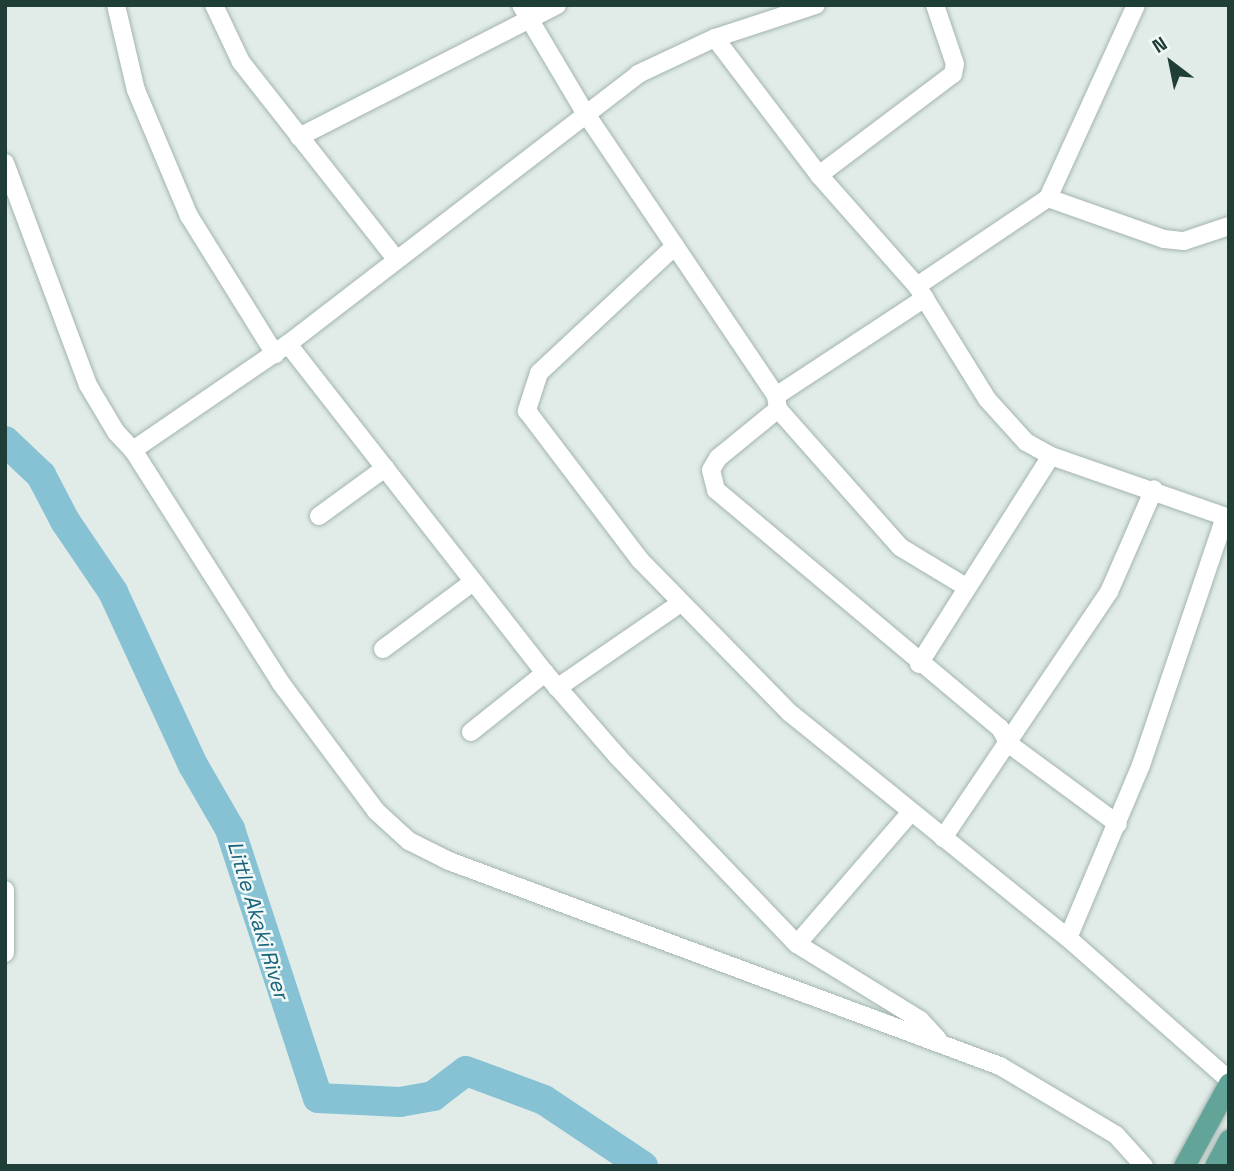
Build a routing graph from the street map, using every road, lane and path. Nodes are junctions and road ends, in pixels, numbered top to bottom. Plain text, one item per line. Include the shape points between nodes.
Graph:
1 (116, 5) edge
2 (214, 5) edge
3 (557, 5) edge
4 (816, 5) edge
5 (935, 5) edge
6 (1136, 5) edge
7 (524, 11) edge
8 (715, 38) junction
9 (584, 111) junction
10 (299, 137) junction
11 (5, 163) edge
12 (819, 175) junction
13 (1048, 198) junction
14 (1229, 226) edge
15 (675, 246) junction
16 (394, 258) junction
17 (921, 292) junction
18 (282, 349) junction
19 (777, 403) junction
20 (133, 450) junction
21 (1051, 456) junction
22 (386, 468) junction
23 (1154, 489) junction
24 (319, 516) dead end
25 (1227, 517) edge
26 (473, 582) junction
27 (966, 587) junction
28 (679, 604) junction
29 (383, 649) dead end
30 (919, 664) junction
31 (545, 673) junction
32 (557, 688) junction
33 (471, 732) dead end
34 (1009, 744) junction
35 (910, 813) junction
36 (1118, 824) junction
37 (943, 838) junction
38 (5, 890) edge
39 (1068, 938) junction
40 (797, 944) junction
41 (5, 953) edge
42 (939, 1039) junction
43 (1229, 1082) edge
44 (1229, 1140) edge
45 (1144, 1166) edge
46 (1184, 1166) edge
47 (1215, 1166) edge

1 - 18 street via 136,90 184,205
2 - 10 street via 241,61
3 - 7 street
4 - 8 street
5 - 12 street via 955,65 953,74
6 - 13 street
7 - 9 street
7 - 10 street
8 - 9 street via 638,74
8 - 12 street
9 - 15 street
9 - 16 street
10 - 16 street
11 - 20 street via 88,385
12 - 17 street
13 - 14 street via 1164,239 1184,241
13 - 17 street
15 - 19 street
15 - 28 street via 539,373 527,398 527,411 571,473
16 - 18 street
17 - 19 street
17 - 21 street via 987,399 1026,442
18 - 20 street
18 - 22 street
19 - 27 street via 900,547
19 - 30 street via 719,458 711,470 716,490
20 - 42 street via 280,682 376,811 409,841 575,909
21 - 23 street
21 - 27 street
22 - 24 street
22 - 26 street
23 - 25 street
23 - 34 street via 1109,592
25 - 36 street
26 - 29 street
26 - 31 street
27 - 30 street
28 - 32 street
28 - 35 street via 790,713
30 - 34 street via 1000,728
31 - 32 street
31 - 33 street
32 - 40 street
34 - 36 street
34 - 37 street
35 - 37 street
35 - 40 street
36 - 39 street
37 - 39 street
38 - 41 street
39 - 43 street
40 - 42 street via 920,1020
42 - 45 street via 1049,1092 1116,1135
43 - 46 main road
44 - 47 main road

